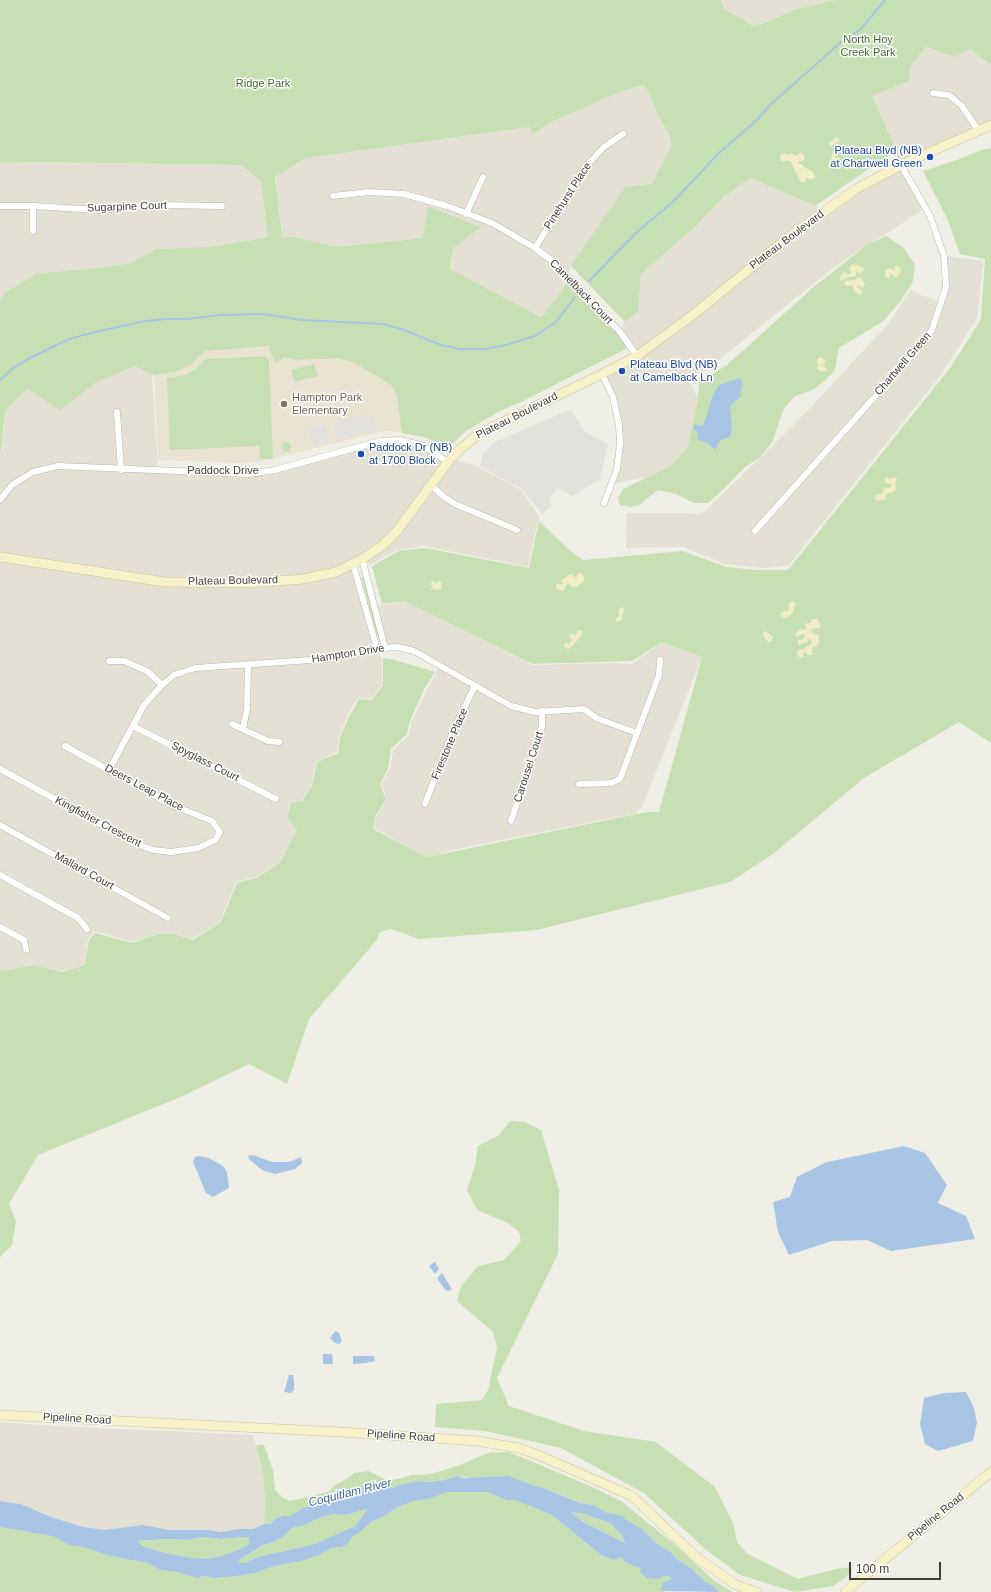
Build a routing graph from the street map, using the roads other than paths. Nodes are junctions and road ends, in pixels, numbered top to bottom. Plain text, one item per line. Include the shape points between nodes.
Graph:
1 (932, 93) dead end
2 (991, 125) edge
3 (978, 130) junction
4 (623, 134) dead end
5 (901, 165) junction
6 (483, 177) dead end
7 (333, 196) dead end
8 (0, 206) edge
9 (33, 206) junction
10 (222, 206) dead end
11 (466, 214) junction
12 (33, 232) dead end
13 (535, 248) junction
14 (637, 356) junction
15 (602, 374) junction
16 (117, 412) dead end
17 (448, 462) junction
18 (121, 470) junction
19 (431, 485) junction
20 (0, 500) edge
21 (604, 503) dead end
22 (517, 530) dead end
23 (755, 531) dead end
24 (0, 557) edge
25 (362, 560) junction
26 (353, 564) junction
27 (385, 648) junction
28 (377, 649) junction
29 (660, 660) dead end
30 (109, 662) dead end
31 (248, 665) junction
32 (162, 685) junction
33 (475, 686) junction
34 (542, 712) junction
35 (232, 724) dead end
36 (133, 726) junction
37 (243, 728) junction
38 (637, 733) junction
39 (279, 742) dead end
40 (65, 746) dead end
41 (0, 769) edge
42 (109, 770) junction
43 (579, 784) dead end
44 (276, 799) dead end
45 (425, 804) dead end
46 (510, 821) dead end
47 (0, 824) edge
48 (220, 832) joint
49 (0, 875) edge
50 (168, 918) dead end
51 (0, 927) edge
52 (87, 928) dead end
53 (26, 950) dead end
54 (0, 1415) edge
55 (991, 1472) edge
56 (757, 1592) edge
57 (844, 1592) edge

1 - 3 street via 949,95 962,106
2 - 3 street, Plateau Boulevard
3 - 5 street, Plateau Boulevard
4 - 13 street, Pinehurst Place via 604,146 588,164
5 - 14 street, Plateau Boulevard via 856,189 785,240 694,314
5 - 23 street, Chartwell Green via 930,216 944,256 946,287 932,330
6 - 11 street
7 - 11 street, Camelback Court via 369,192 404,194
8 - 9 street, Sugarpine Court
9 - 10 street, Sugarpine Court via 99,210 155,205
9 - 12 street
11 - 13 street, Camelback Court via 492,223
13 - 14 street, Camelback Court via 566,274 620,332
14 - 15 street, Plateau Boulevard
15 - 17 street, Plateau Boulevard via 480,433
15 - 21 street via 613,397 620,444 617,469
16 - 18 street
17 - 18 street, Paddock Drive via 424,446 400,440 380,441 275,470 249,474
17 - 19 street, Plateau Boulevard
18 - 20 street, Paddock Drive via 58,466 33,472 12,485
19 - 22 street via 455,504
19 - 25 street, Plateau Boulevard via 397,531
24 - 26 street, Plateau Boulevard via 165,582 243,583 303,579 336,572
25 - 26 street, Plateau Boulevard
25 - 27 street
26 - 28 street
27 - 28 street, Hampton Drive
27 - 33 street, Hampton Drive via 397,647 414,651
28 - 31 street, Hampton Drive via 325,659
29 - 38 street via 659,675
30 - 32 street via 124,661 147,671
31 - 32 street, Hampton Drive via 195,668 174,675
31 - 37 street via 247,709
32 - 36 street, Hampton Drive via 144,705
33 - 34 street, Hampton Drive via 511,706
33 - 45 street, Firestone Place via 454,729
34 - 38 street, Hampton Drive via 584,709 596,718
34 - 46 street, Carousel Court via 542,726
35 - 37 street
36 - 42 street, Hampton Drive
36 - 44 street, Spyglass Court
37 - 39 street via 268,741
38 - 43 street via 620,779 611,783
40 - 42 street, Deers Leap Place
41 - 48 street, Kingfisher Crescent via 135,843 153,850 171,852 198,848 215,840
42 - 48 street, Deers Leap Place via 170,804 212,821
47 - 50 street, Mallard Court
49 - 52 street via 78,918
51 - 53 street via 24,940
54 - 56 street, Pipeline Road via 341,1432 477,1441 519,1448 632,1496 695,1556 736,1585
55 - 57 street, Pipeline Road

